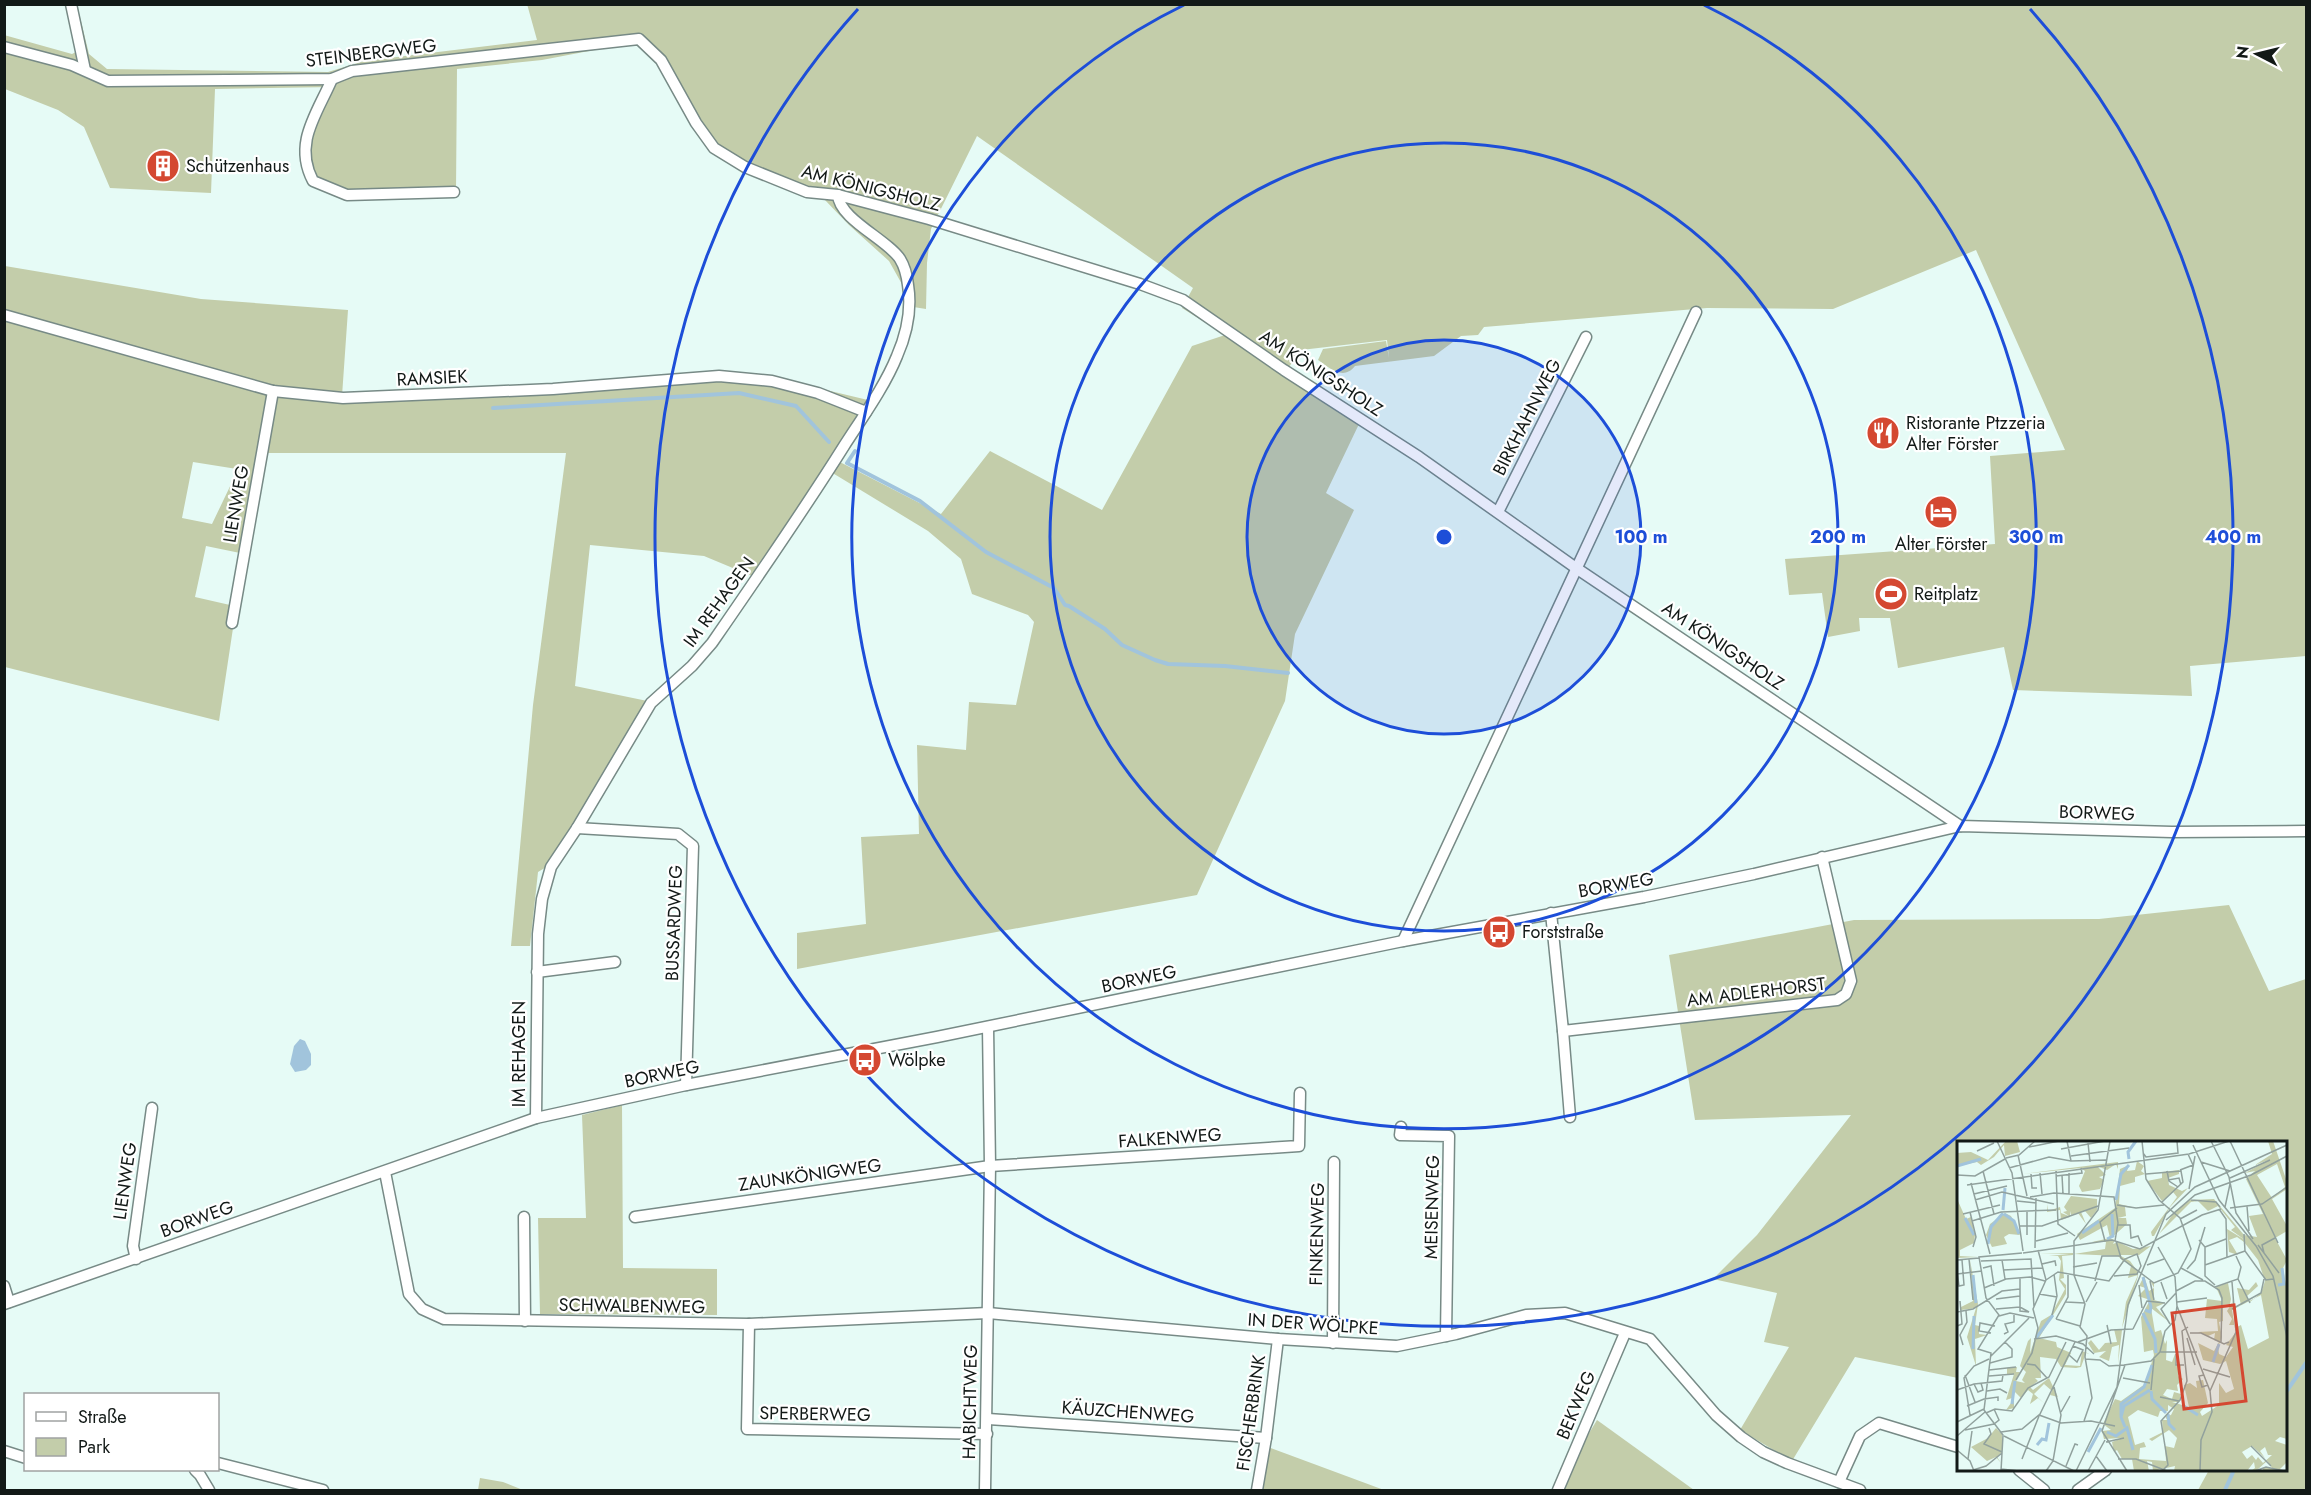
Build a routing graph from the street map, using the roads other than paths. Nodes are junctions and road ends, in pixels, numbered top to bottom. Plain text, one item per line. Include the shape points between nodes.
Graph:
1 (71, 4) edge
2 (639, 39) joint
3 (4, 47) edge
4 (85, 70) junction
5 (332, 79) junction
6 (454, 192) dead end
7 (838, 195) junction
8 (1696, 312) dead end
9 (4, 315) edge
10 (1586, 337) dead end
11 (273, 391) junction
12 (866, 412) junction
13 (1498, 512) junction
14 (1576, 568) junction
15 (232, 623) dead end
16 (1960, 826) junction
17 (577, 828) junction
18 (2307, 831) edge
19 (1822, 857) junction
20 (1551, 913) junction
21 (1403, 941) junction
22 (615, 962) dead end
23 (537, 972) junction
24 (988, 1027) junction
25 (1563, 1031) junction
26 (686, 1085) junction
27 (1300, 1093) dead end
28 (152, 1108) dead end
29 (1570, 1117) dead end
30 (536, 1118) junction
31 (1401, 1127) dead end
32 (1334, 1162) dead end
33 (990, 1166) junction
34 (385, 1172) junction
35 (524, 1216) dead end
36 (635, 1217) dead end
37 (136, 1259) junction
38 (4, 1286) edge
39 (7, 1303) edge
40 (988, 1313) junction
41 (525, 1321) junction
42 (749, 1324) junction
43 (1625, 1333) junction
44 (1446, 1336) junction
45 (1278, 1339) junction
46 (1333, 1343) junction
47 (988, 1419) junction
48 (987, 1434) junction
49 (1266, 1438) junction
50 (1957, 1446) edge
51 (4, 1450) edge
52 (24, 1457) edge
53 (219, 1463) edge
54 (196, 1471) edge
55 (2020, 1471) edge
56 (2105, 1471) edge
57 (1839, 1482) junction
58 (209, 1491) edge
59 (323, 1491) edge
60 (985, 1491) edge
61 (1257, 1491) edge
62 (1558, 1491) edge
63 (1860, 1491) edge
64 (2044, 1491) edge
65 (2078, 1491) edge

1 - 4 street
2 - 5 street, STEINBERGWEG via 351,71
2 - 7 street, AM KÖNIGSHOLZ via 661,60 714,148 745,167 807,192
3 - 4 street, STEINBERGWEG
4 - 5 street, STEINBERGWEG via 108,81
5 - 6 street via 306,136 306,167 313,181 347,195
7 - 12 street, IM REHAGEN via 838,202 854,219 900,259 909,292 909,314 897,358
7 - 13 street, AM KÖNIGSHOLZ via 929,219 1182,300
8 - 14 street
9 - 11 street, RAMSIEK
10 - 13 street, BIRKHAHNWEG
11 - 12 street, RAMSIEK via 343,399 719,376 772,381 818,393
11 - 15 street, LIENWEG
12 - 17 street, IM REHAGEN via 712,643 651,703
13 - 14 street, AM KÖNIGSHOLZ
14 - 16 street, AM KÖNIGSHOLZ
14 - 21 street
16 - 18 street, BORWEG
16 - 19 street, BORWEG
17 - 23 street, IM REHAGEN via 551,867 545,888
17 - 26 street, BUSSARDWEG via 678,834 693,846
19 - 20 street, BORWEG via 1644,897
19 - 25 street, AM ADLERHORST via 1851,981 1846,994 1837,1000
20 - 21 street, BORWEG
20 - 25 street
21 - 24 street, BORWEG
22 - 23 street
23 - 30 street, IM REHAGEN
24 - 26 street, BORWEG
24 - 33 street
25 - 29 street
26 - 30 street, BORWEG
27 - 33 street, FALKENWEG via 1299,1146
28 - 37 street, LIENWEG via 133,1246
30 - 34 street, BORWEG
31 - 44 street, MEISENWEG via 1400,1135 1449,1136
32 - 46 street, FINKENWEG
33 - 36 street, ZAUNKÖNIGWEG
33 - 40 street
34 - 37 street, BORWEG
34 - 41 street, SCHWALBENWEG via 409,1294 422,1309 444,1318
35 - 41 street
37 - 39 street, BORWEG
38 - 39 street
40 - 42 street, SCHWALBENWEG
40 - 45 street, IN DER WÖLPKE
40 - 47 street, HABICHTWEG
41 - 42 street, SCHWALBENWEG
42 - 48 street, SPERBERWEG via 747,1429
43 - 44 street, IN DER WÖLPKE via 1565,1313 1551,1313 1526,1315
43 - 57 street, IN DER WÖLPKE via 1650,1339 1716,1415 1741,1437 1763,1452
43 - 62 street, BEKWEG
44 - 46 street, IN DER WÖLPKE via 1397,1346
45 - 46 street, IN DER WÖLPKE
45 - 49 street, FISCHERBRINK
47 - 48 street, HABICHTWEG
47 - 49 street, KÄUZCHENWEG
48 - 60 street, HABICHTWEG
49 - 61 street, FISCHERBRINK
50 - 57 street via 1879,1423 1860,1436
51 - 52 street
53 - 59 street
54 - 58 street
55 - 64 street
56 - 65 street
57 - 63 street, IN DER WÖLPKE

